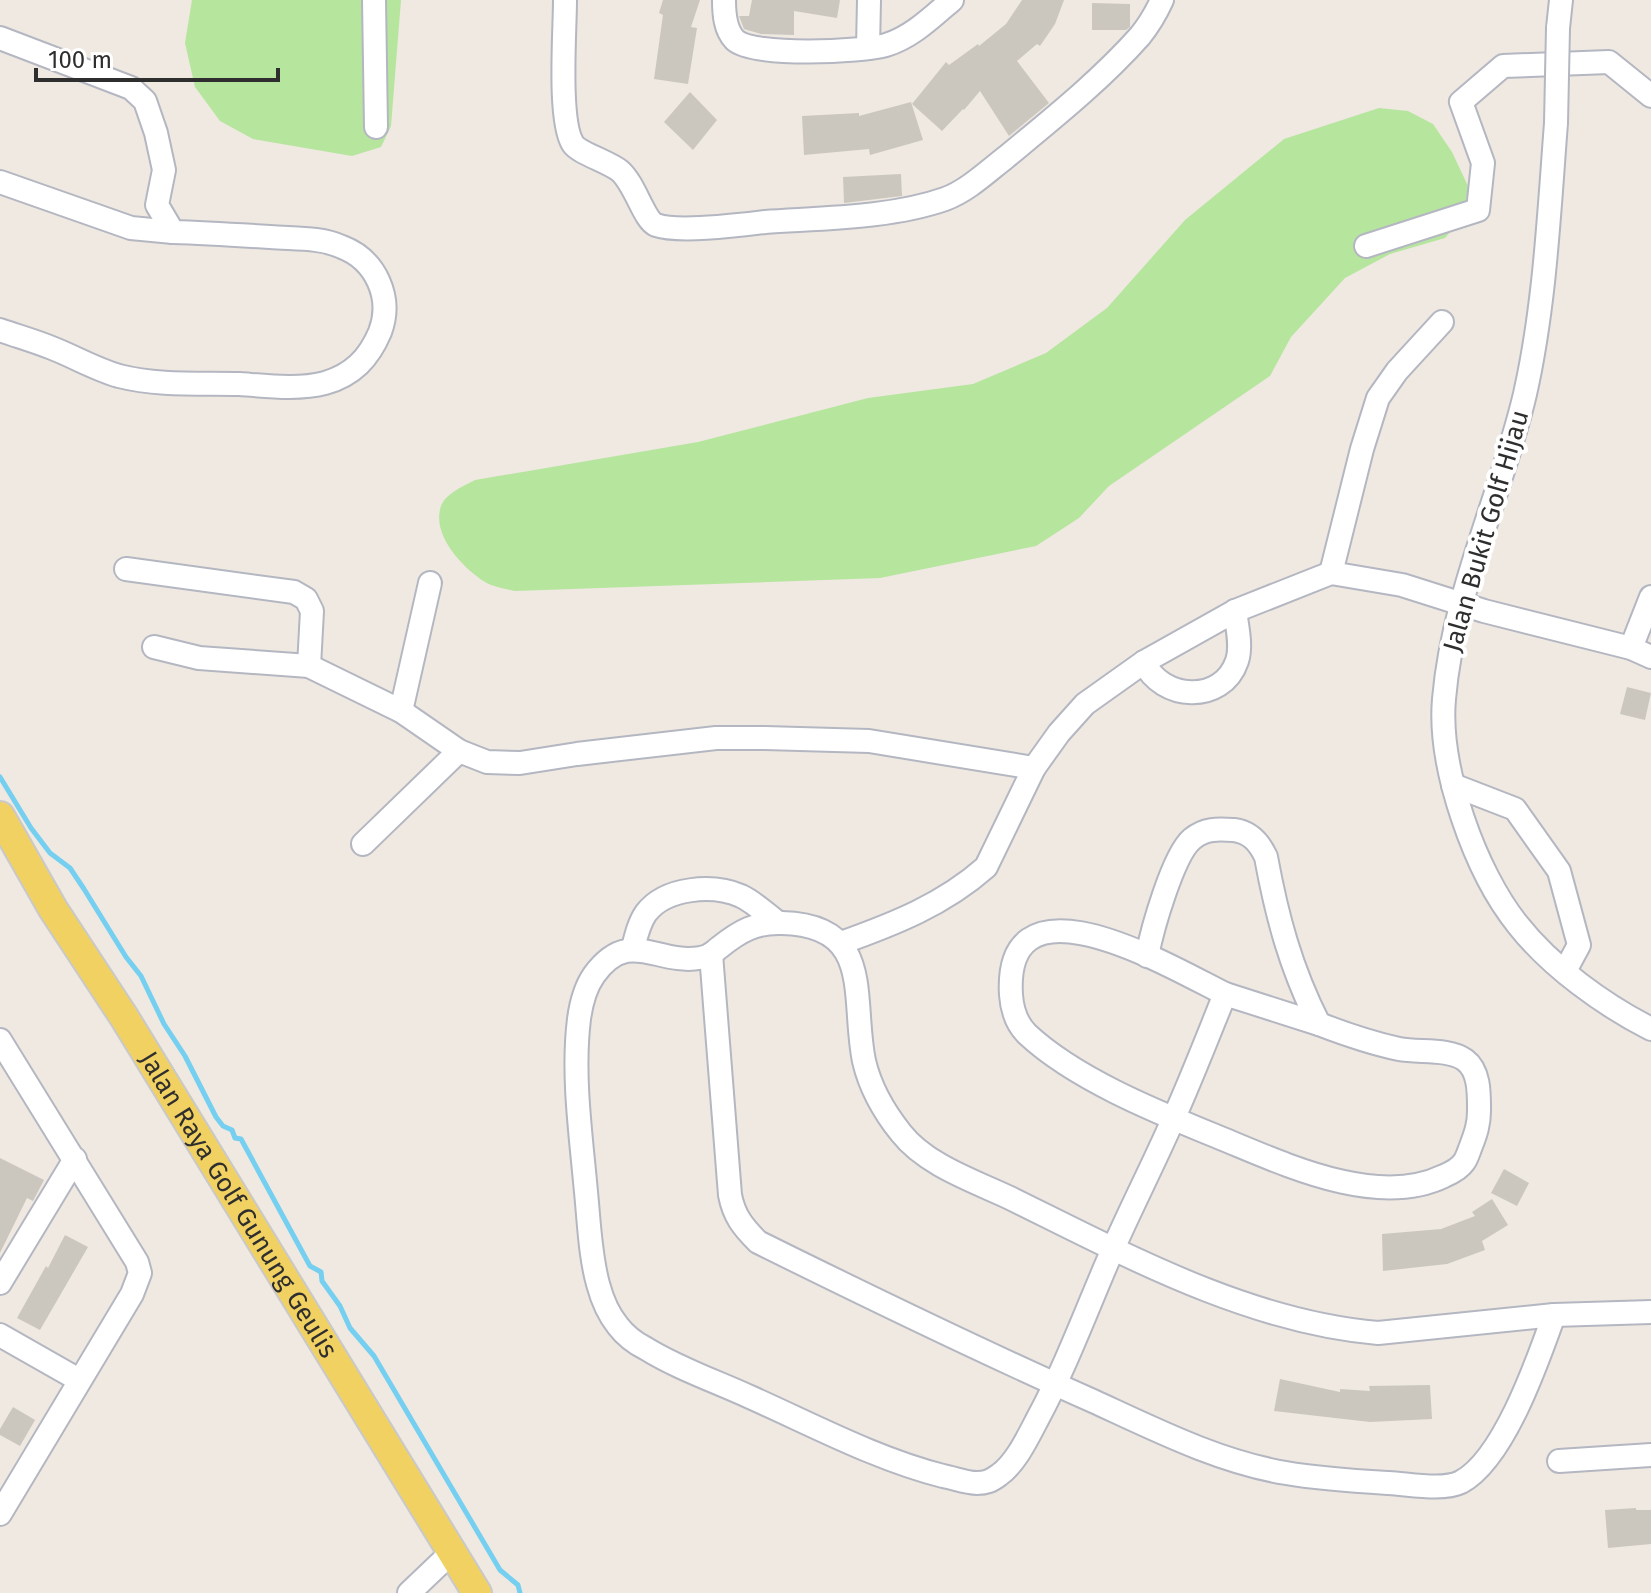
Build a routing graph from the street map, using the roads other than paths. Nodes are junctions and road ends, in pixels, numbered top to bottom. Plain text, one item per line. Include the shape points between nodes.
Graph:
1 (374, 0) edge
2 (565, 0) edge
3 (724, 0) edge
4 (869, 0) edge
5 (952, 0) edge
6 (1162, 0) edge
7 (1561, 0) edge
8 (0, 38) edge
9 (868, 48) junction
10 (1651, 96) edge
11 (376, 127) dead end
12 (0, 182) edge
13 (157, 205) junction
14 (131, 228) junction
15 (173, 232) junction
16 (1366, 246) dead end
17 (1442, 322) dead end
18 (0, 330) edge
19 (126, 569) dead end
20 (1331, 573) junction
21 (430, 583) dead end
22 (1651, 597) edge
23 (1461, 604) junction
24 (1235, 611) junction
25 (154, 647) dead end
26 (1641, 652) edge
27 (1144, 662) junction
28 (309, 666) junction
29 (401, 711) junction
30 (459, 751) junction
31 (1034, 768) junction
32 (1453, 785) junction
33 (0, 816) edge
34 (363, 844) dead end
35 (777, 922) junction
36 (841, 943) junction
37 (633, 948) junction
38 (711, 954) junction
39 (1147, 956) junction
40 (1565, 971) junction
41 (1225, 994) junction
42 (1319, 1024) junction
43 (1651, 1029) edge
44 (0, 1040) edge
45 (1174, 1118) junction
46 (75, 1159) junction
47 (1113, 1249) junction
48 (0, 1283) edge
49 (1651, 1312) edge
50 (1554, 1315) junction
51 (0, 1335) edge
52 (79, 1380) junction
53 (1056, 1385) junction
54 (1651, 1455) edge
55 (1559, 1461) dead end
56 (0, 1514) edge
57 (451, 1553) junction
58 (409, 1593) edge
59 (477, 1593) edge

1 - 11 street
2 - 6 street via 565,109 571,142 626,176 651,222 672,227 873,213 947,198 986,173 1087,88 1140,36
3 - 9 street via 727,28 743,46 772,52
4 - 9 street
5 - 9 street via 910,33
7 - 23 street, Jalan Bukit Golf Hijau, bridge via 1541,302 1524,395
8 - 13 street via 131,88 145,101 164,170
10 - 16 street via 1609,62 1503,66 1461,102 1483,163 1478,210
12 - 14 street
13 - 14 street
13 - 15 street
14 - 15 street
15 - 18 street via 313,240 344,247 370,265 383,292 383,322 370,354 359,366 324,383 174,383 119,376
17 - 20 street via 1378,398
19 - 28 street via 294,592 312,611
20 - 23 street via 1402,585
20 - 24 street
21 - 29 street
22 - 26 street
23 - 26 street
23 - 32 street, Jalan Bukit Golf Hijau via 1443,719
24 - 27 street
24 - 27 street via 1238,658 1221,684 1200,692 1179,691 1150,676
25 - 28 street via 199,658
27 - 31 street via 1085,704
28 - 29 street
29 - 30 street
30 - 31 street via 487,762 520,763 716,738 823,739 869,741
30 - 34 street
31 - 36 street via 995,852 979,873 906,919
32 - 40 street, Jalan Bukit Golf Hijau via 1487,876 1518,925
32 - 40 street via 1515,809 1559,871 1579,945
33 - 57 main road, Jalan Raya Golf Gunung Geulis
35 - 36 street via 804,924
35 - 37 street via 741,896 706,889 682,892 648,910
35 - 38 street via 742,931
36 - 47 street via 852,959 869,1077 911,1145
37 - 38 street via 682,958
37 - 53 street via 620,952 594,975 584,994 578,1037 592,1251 614,1322 667,1360 886,1457 981,1483 1005,1470
38 - 53 street via 730,1195 741,1226 758,1242
39 - 41 street
39 - 42 street via 1166,890 1190,841 1216,828 1239,831 1252,837 1266,857 1287,949
39 - 45 street via 1070,930 1045,931 1018,952 1010,976 1012,1006 1024,1031 1048,1051
40 - 43 street, Jalan Bukit Golf Hijau
41 - 42 street
41 - 45 street
42 - 45 street via 1403,1050 1465,1060 1475,1073 1479,1126 1463,1165 1416,1185 1353,1184 1278,1161
44 - 46 street
45 - 47 street
46 - 48 street
46 - 52 street via 140,1273
47 - 50 street via 1242,1302 1331,1328 1378,1333
47 - 53 street
49 - 50 street
50 - 53 street via 1529,1381 1487,1460 1457,1484 1285,1473 1212,1452
51 - 52 street
52 - 56 street
54 - 55 street
57 - 58 street
57 - 59 main road, Jalan Raya Golf Gunung Geulis

